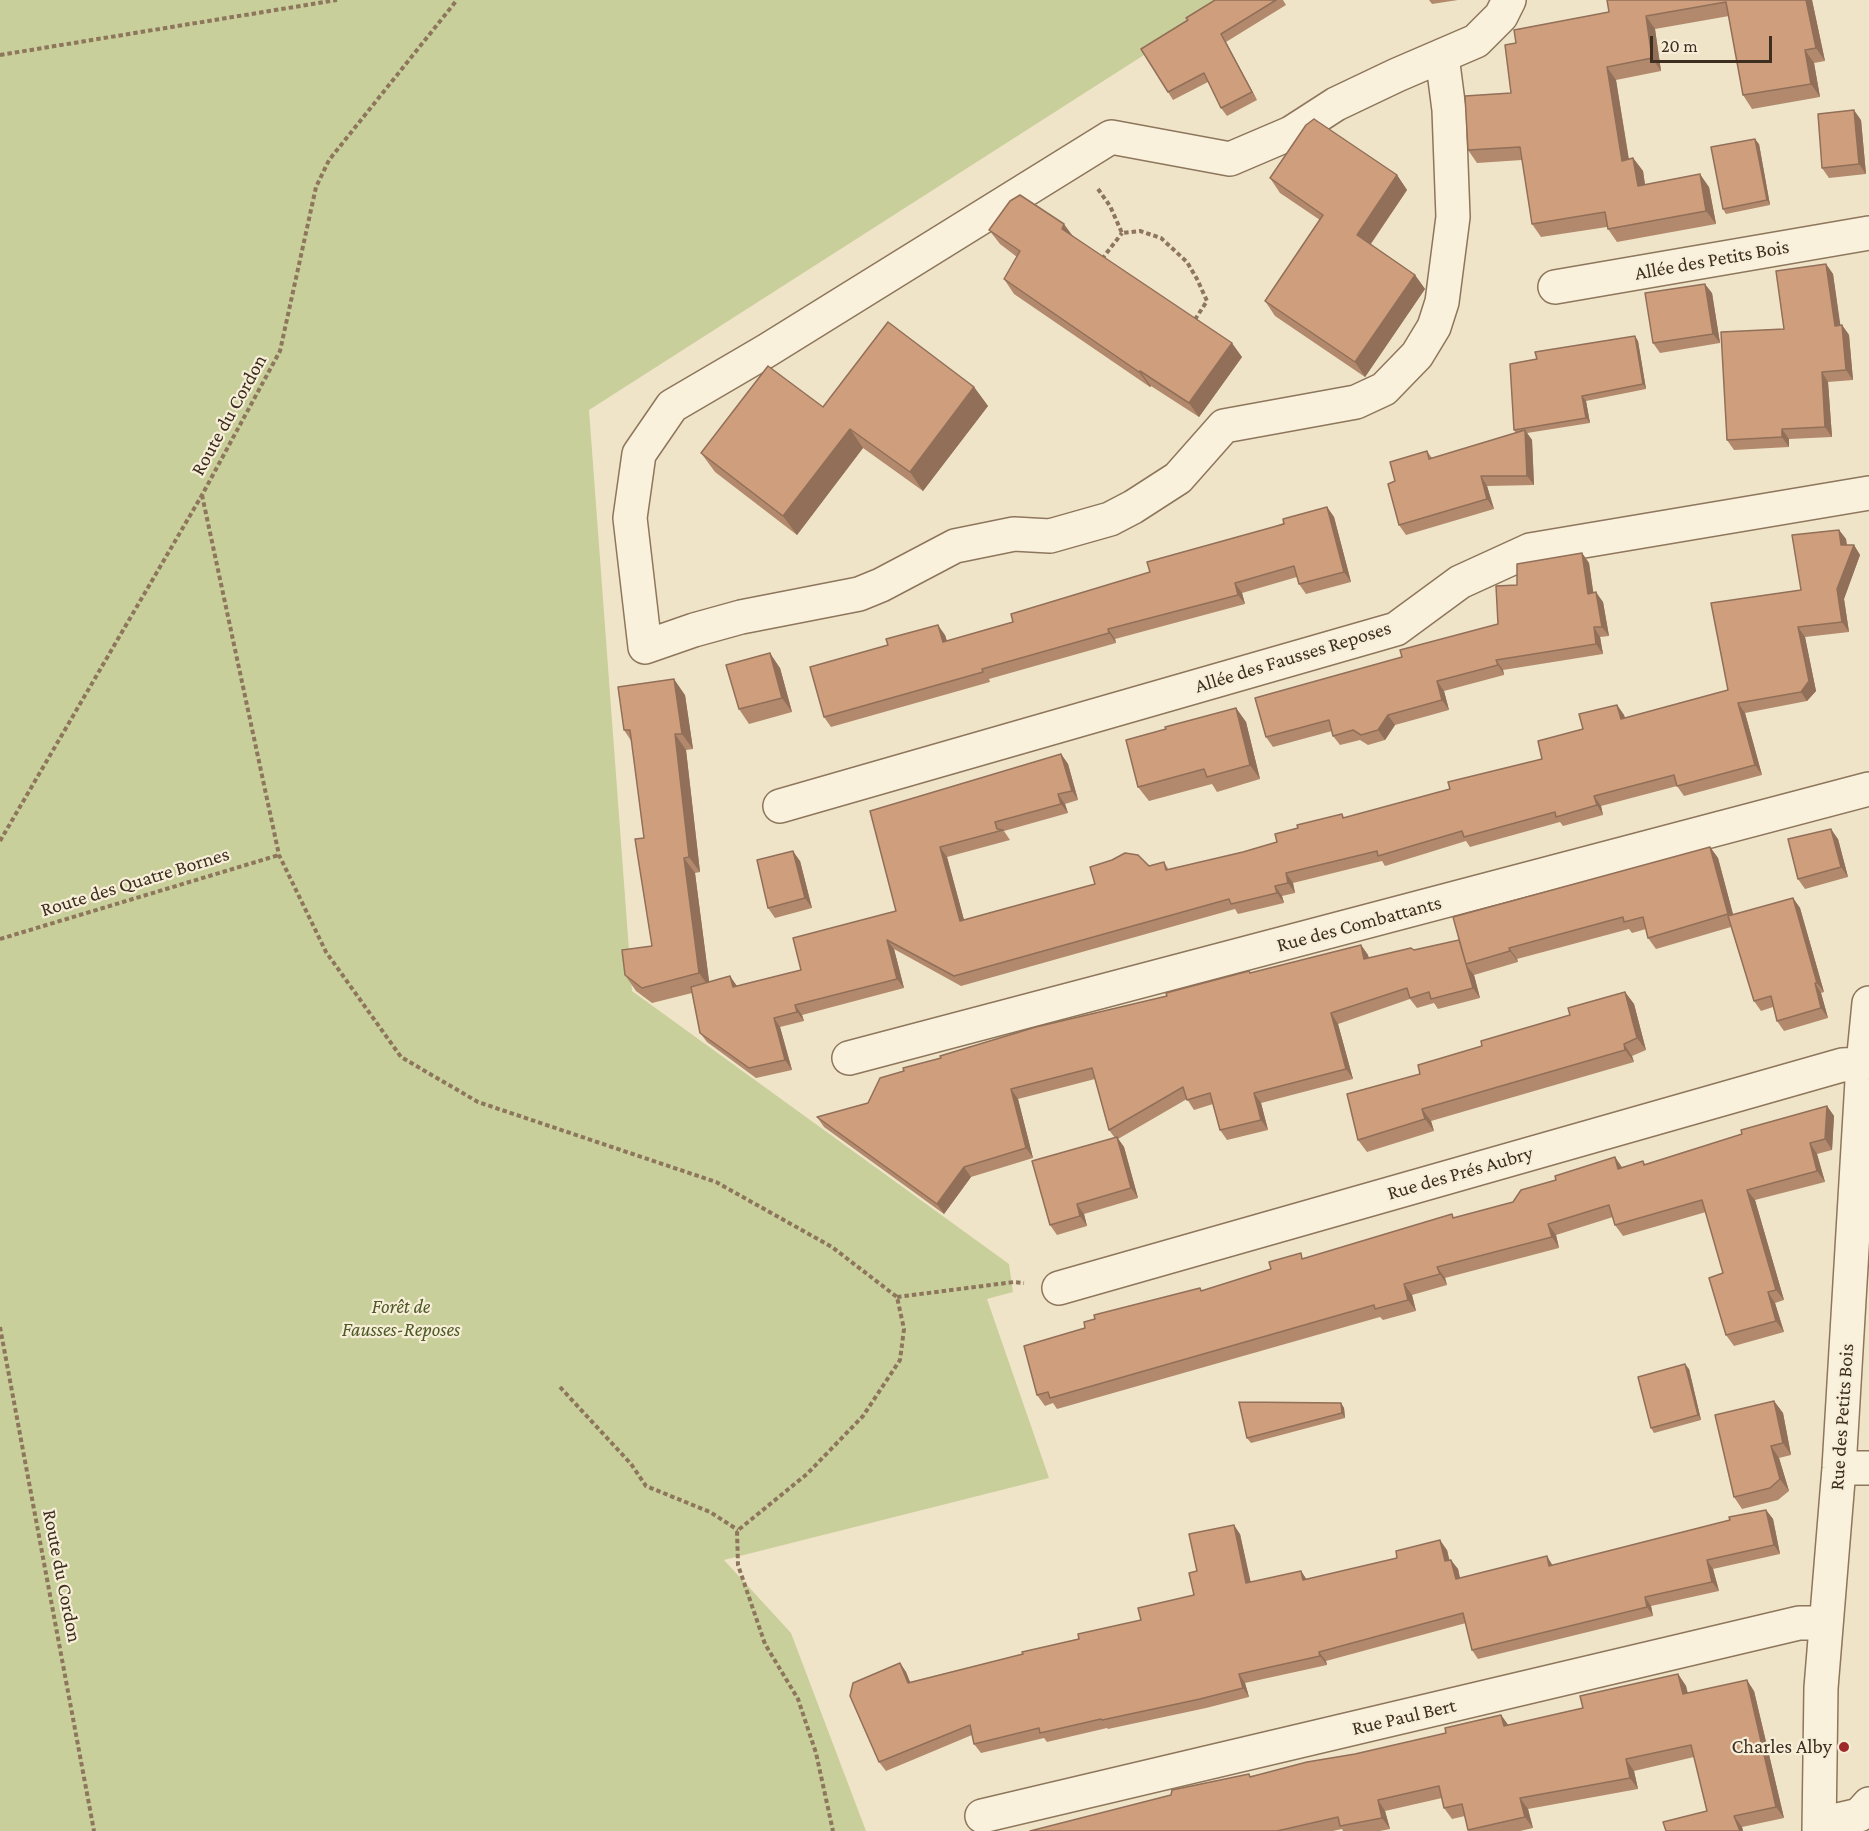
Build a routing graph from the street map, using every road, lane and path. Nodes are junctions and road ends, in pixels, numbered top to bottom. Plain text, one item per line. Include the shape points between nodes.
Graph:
1 (336, 0) edge
2 (457, 0) edge
3 (1509, 0) edge
4 (0, 55) edge
5 (1442, 56) junction
6 (1076, 159) junction
7 (1122, 233) junction
8 (1869, 233) edge
9 (1100, 262) edge
10 (1555, 287) dead end
11 (1192, 324) edge
12 (1869, 493) edge
13 (202, 495) junction
14 (1869, 789) edge
15 (780, 806) dead end
16 (0, 842) edge
17 (279, 855) junction
18 (0, 939) edge
19 (1869, 1004) edge
20 (849, 1058) dead end
21 (1863, 1064) junction
22 (1059, 1288) joint
23 (897, 1297) junction
24 (0, 1327) edge
25 (560, 1387) dead end
26 (1854, 1468) edge
27 (738, 1530) junction
28 (1826, 1623) junction
29 (1869, 1804) edge
30 (982, 1816) dead end
31 (1820, 1827) edge
32 (94, 1831) edge
33 (833, 1831) edge

1 - 4 path
2 - 13 path, Route du Cordon via 329,160 316,186 280,351
3 - 5 street via 1501,16 1476,41
5 - 6 street via 1336,104 1291,133 1230,159 1111,137
5 - 6 street via 1449,110 1453,217 1442,302 1434,327 1417,355 1384,389 1356,402 1224,426 1178,478 1110,519 1050,536 1014,534 955,546 860,594 741,617 645,647 630,519 639,454 672,406
6 - 7 path via 1110,206
7 - 9 path
7 - 11 path via 1140,231 1161,237 1187,262 1207,301
8 - 10 street, Allée des Petits Bois
12 - 15 street, Allée des Fausses Reposes via 1530,550 1460,582 1396,629
13 - 16 path, Route du Cordon
13 - 17 path
14 - 20 street, Rue des Combattants
17 - 18 path, Route des Quatre Bornes
17 - 23 path via 326,952 401,1057 478,1102 716,1182 832,1247
19 - 21 street, Rue des Petits Bois
21 - 22 street, Rue des Prés Aubry via 1842,1065
21 - 26 street, Rue des Petits Bois
22 - 23 path via 1014,1282
23 - 27 path via 904,1329 900,1360 863,1416 807,1474
24 - 32 path, Route du Cordon
25 - 27 path via 631,1464 646,1486 711,1512
26 - 28 street, Rue des Petits Bois
27 - 33 path via 738,1565 765,1644 798,1699 816,1753
28 - 30 street, Rue Paul Bert via 1799,1623
28 - 31 street, Rue des Petits Bois via 1821,1688
29 - 31 street via 1859,1815

